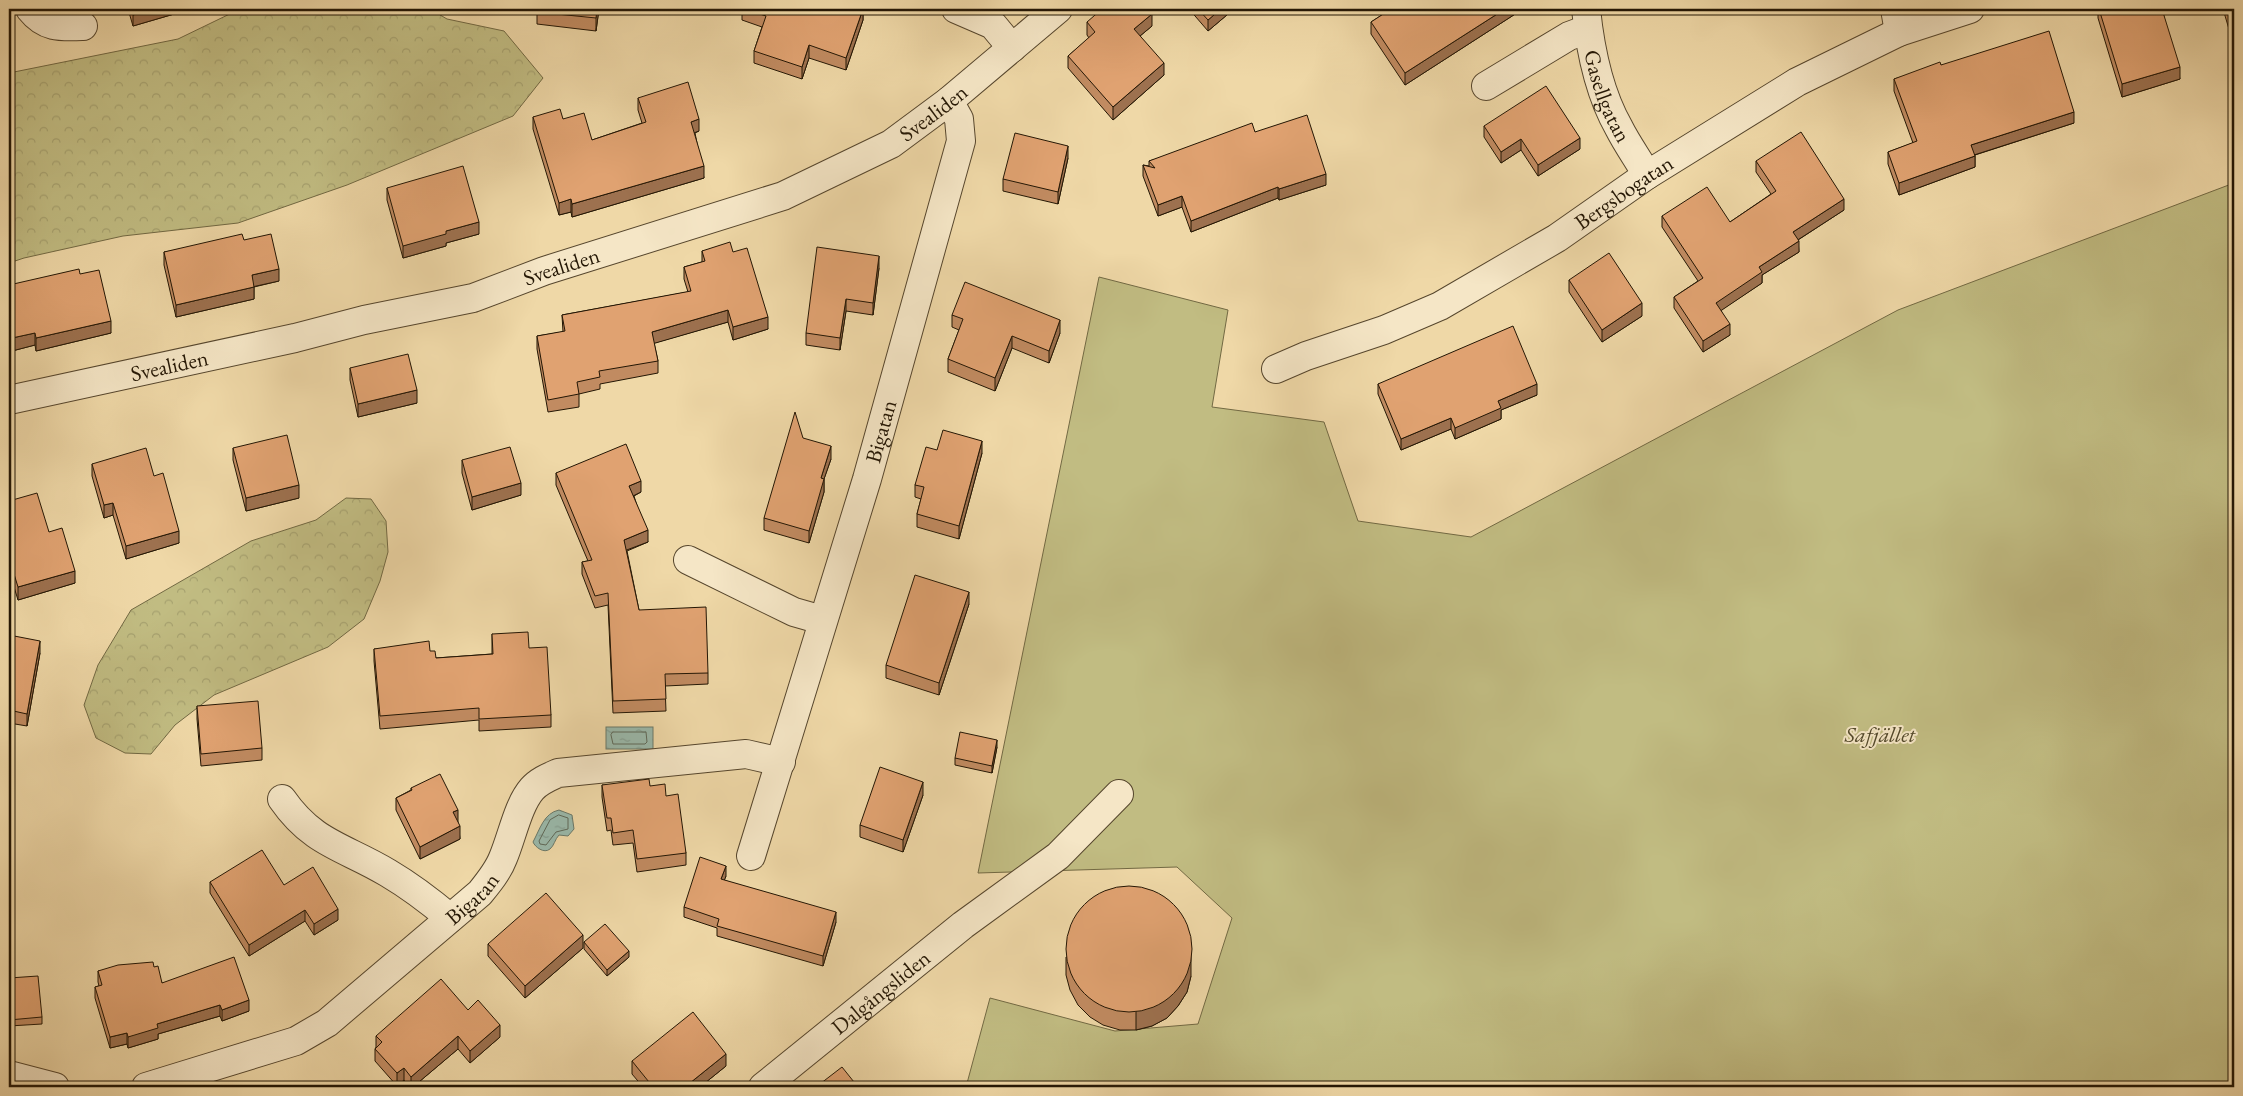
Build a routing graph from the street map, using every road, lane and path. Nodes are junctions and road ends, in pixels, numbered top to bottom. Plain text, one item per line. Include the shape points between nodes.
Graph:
1 (30, 9) edge
2 (956, 9) edge
3 (1058, 9) edge
4 (1970, 9) edge
5 (1587, 19) edge
6 (1897, 21) edge
7 (83, 26) dead end
8 (1012, 48) junction
9 (1486, 86) dead end
10 (949, 101) junction
11 (1647, 175) junction
12 (1276, 369) dead end
13 (9, 400) edge
14 (688, 560) dead end
15 (822, 620) junction
16 (781, 762) junction
17 (1119, 794) dead end
18 (282, 799) dead end
19 (752, 856) dead end
20 (450, 918) junction
21 (9, 1075) edge
22 (55, 1087) edge
23 (146, 1087) edge
24 (763, 1087) edge

1 - 7 street via 37,18 57,27
2 - 8 street via 993,25
3 - 8 street, Svealiden
4 - 6 street, Bergsbogatan
5 - 9 street via 1569,36
5 - 11 street, Gasellgatan via 1602,85 1618,127
6 - 11 street, Bergsbogatan
8 - 10 street, Svealiden
10 - 13 street, Svealiden via 891,144 783,196 544,271 474,298
10 - 15 street, Bigatan via 959,119 961,141 867,479
11 - 12 street, Bergsbogatan via 1557,238 1440,306
14 - 15 street via 794,612
15 - 16 street, Bigatan
16 - 19 street, Bigatan
16 - 20 street, Bigatan via 746,754 558,773 542,780 526,799 494,877
17 - 24 street, Dalgångsliden via 1058,856 963,925
18 - 20 street via 294,816 312,832 389,873
20 - 23 street, Bigatan via 327,1023 296,1041
21 - 22 street

